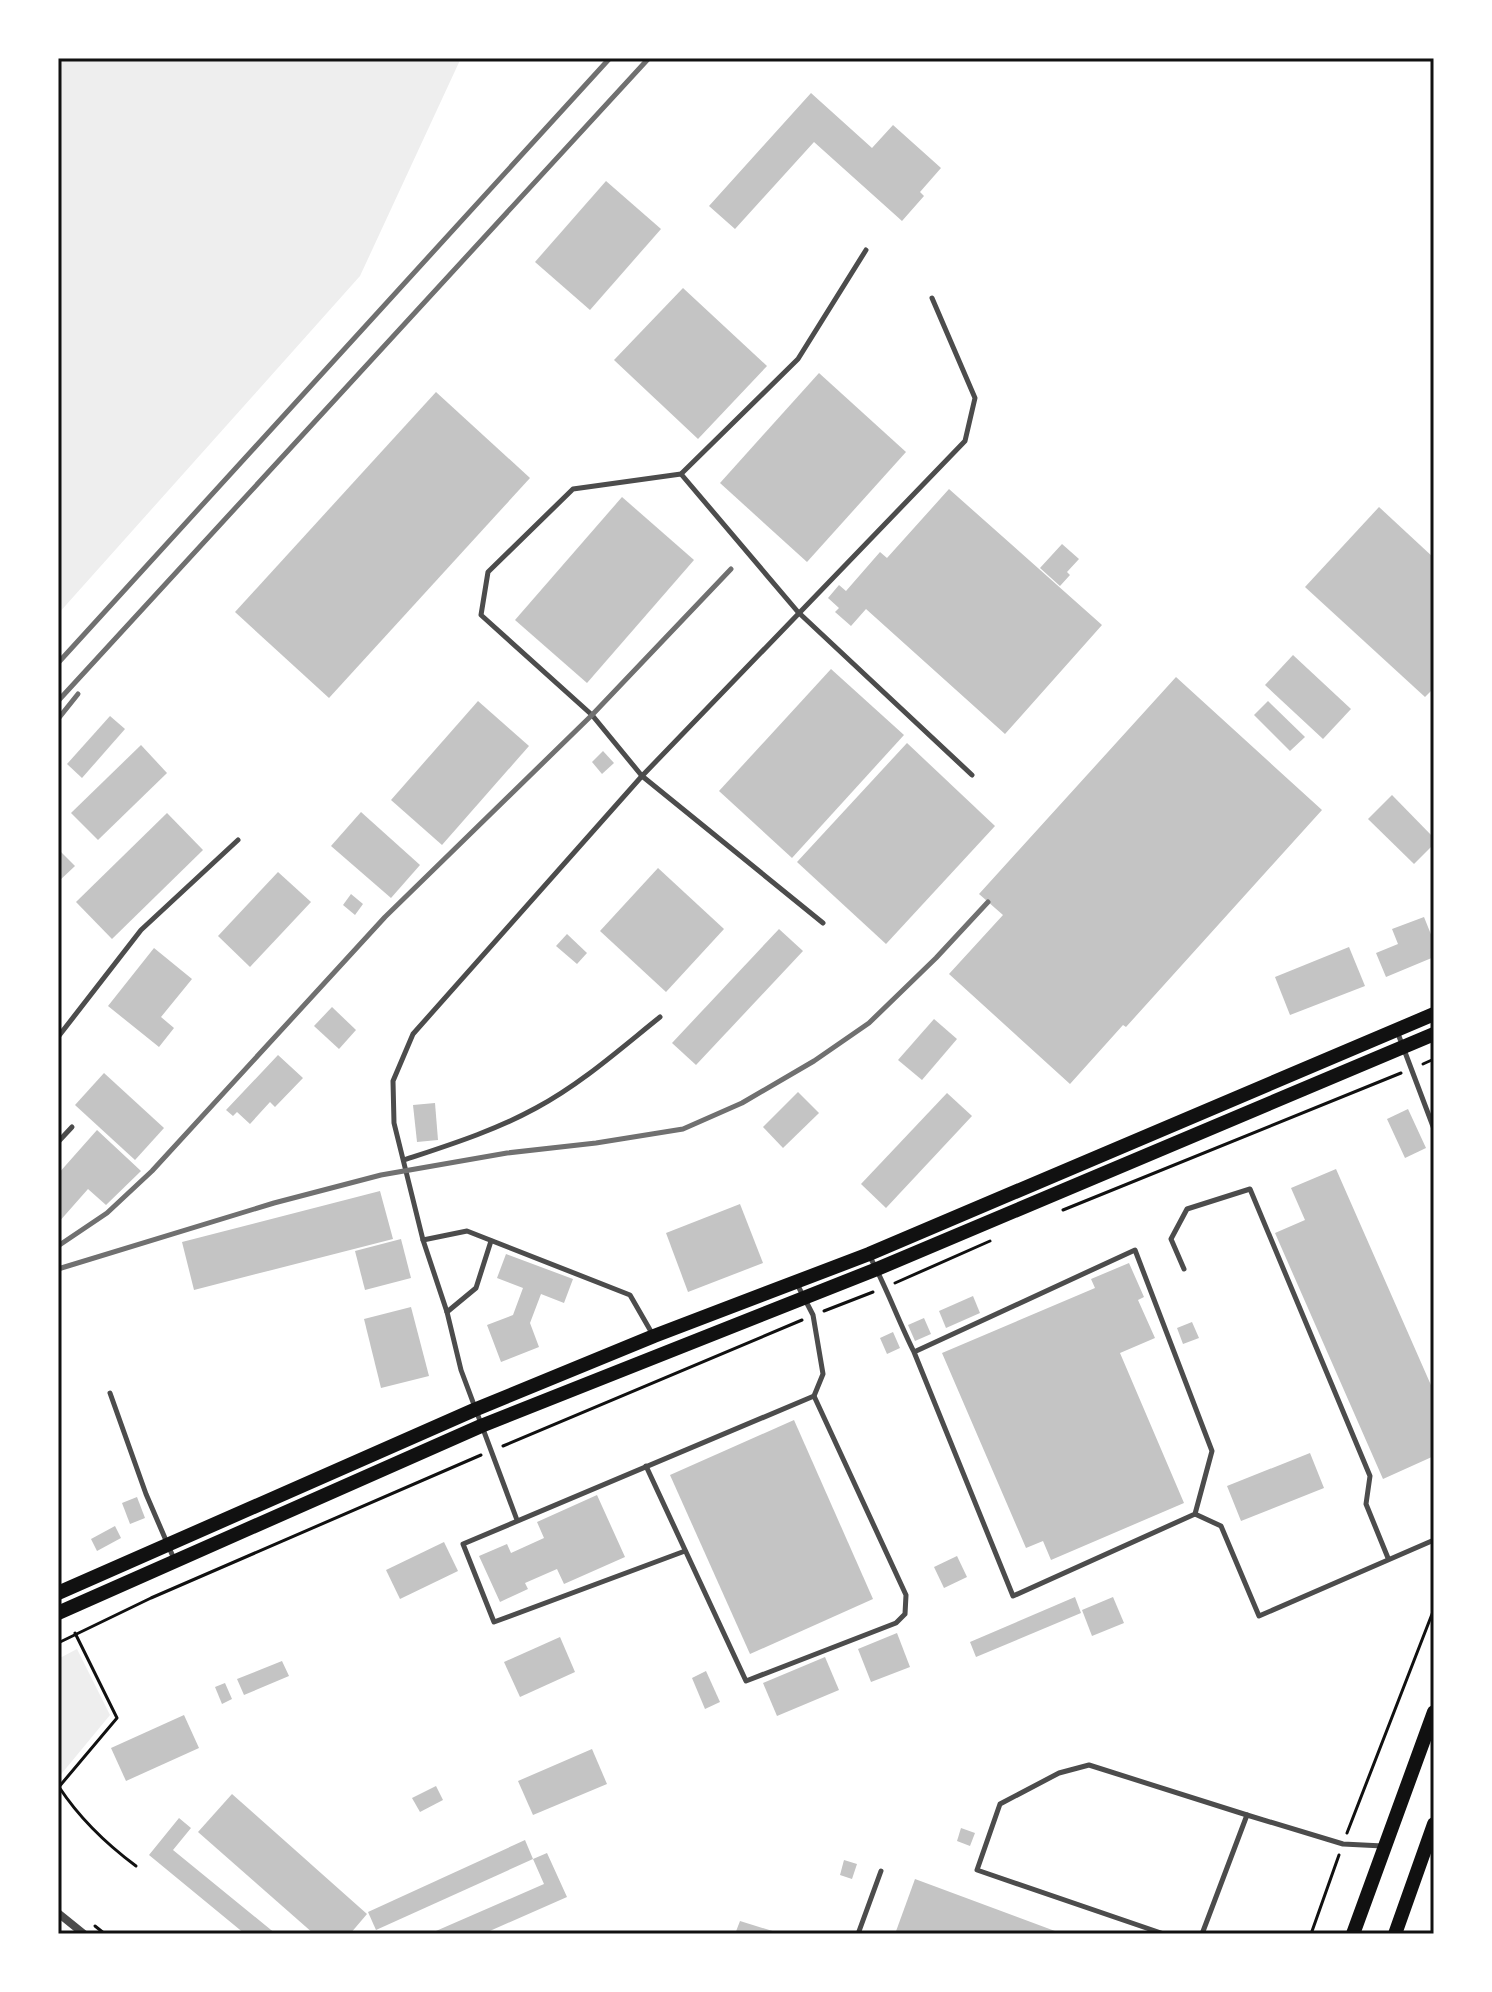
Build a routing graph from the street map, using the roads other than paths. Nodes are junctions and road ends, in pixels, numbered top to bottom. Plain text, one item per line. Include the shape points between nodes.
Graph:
1 (866, 250) dead end
2 (932, 298) dead end
3 (681, 474) junction
4 (798, 612) junction
5 (972, 775) dead end
6 (642, 776) junction
7 (238, 840) dead end
8 (823, 923) dead end
9 (1434, 1014) edge
10 (660, 1017) dead end
11 (1396, 1030) junction
12 (1434, 1034) edge
13 (58, 1037) edge
14 (1402, 1048) junction
15 (72, 1127) dead end
16 (1434, 1129) edge
17 (58, 1142) edge
18 (404, 1160) junction
19 (423, 1240) junction
20 (491, 1241) junction
21 (869, 1254) junction
22 (877, 1269) junction
23 (1184, 1269) dead end
24 (796, 1281) junction
25 (804, 1297) junction
26 (447, 1312) junction
27 (654, 1336) junction
28 (914, 1352) junction
29 (110, 1393) dead end
30 (814, 1396) junction
31 (474, 1410) junction
32 (481, 1426) junction
33 (646, 1466) junction
34 (1195, 1514) junction
35 (517, 1520) junction
36 (1434, 1540) edge
37 (167, 1544) junction
38 (685, 1551) junction
39 (1388, 1558) junction
40 (174, 1560) junction
41 (58, 1593) edge
42 (58, 1613) edge
43 (1434, 1712) edge
44 (1247, 1815) junction
45 (1434, 1824) edge
46 (1384, 1847) junction
47 (881, 1871) dead end
48 (58, 1913) edge
49 (84, 1934) edge
50 (858, 1934) edge
51 (1164, 1934) edge
52 (1202, 1934) edge
53 (1353, 1934) edge
54 (1395, 1934) edge

1 - 3 lane via 798,359
2 - 4 lane via 975,398 965,441
3 - 4 lane
3 - 6 lane via 573,489 488,572 481,615 592,715
4 - 5 lane
4 - 6 lane
6 - 8 lane
6 - 18 lane via 413,1034 393,1081 394,1123
7 - 13 lane via 141,930
9 - 11 main road
10 - 18 lane via 539,1107 492,1130
11 - 14 lane
11 - 21 main road
12 - 14 main road
14 - 16 lane
14 - 22 main road
15 - 17 lane
18 - 19 lane
19 - 20 lane via 467,1231
19 - 26 lane
20 - 26 lane via 476,1288
20 - 27 lane via 630,1295
21 - 22 lane
21 - 24 main road
22 - 25 main road
22 - 28 lane
23 - 39 lane via 1171,1239 1187,1209 1250,1189 1370,1476 1366,1504
24 - 25 lane
24 - 27 main road
25 - 30 lane via 813,1315 823,1374
25 - 32 main road
26 - 31 lane
27 - 31 main road
28 - 34 lane via 1013,1596
28 - 34 lane via 1135,1250 1212,1451
29 - 37 lane
30 - 33 lane
30 - 38 lane via 906,1595 905,1614 896,1623 746,1681
31 - 32 lane
31 - 37 main road
32 - 35 lane
32 - 40 main road
33 - 35 lane
33 - 38 lane
34 - 39 lane via 1221,1526 1259,1616
35 - 38 lane via 463,1544 494,1622
36 - 39 lane
37 - 40 lane
37 - 41 main road
40 - 42 main road
43 - 46 main road
44 - 46 lane via 1343,1844
44 - 51 lane via 1089,1765 1059,1773 1000,1804 977,1870
44 - 52 lane
45 - 54 main road
46 - 53 main road
47 - 50 lane
48 - 49 street

